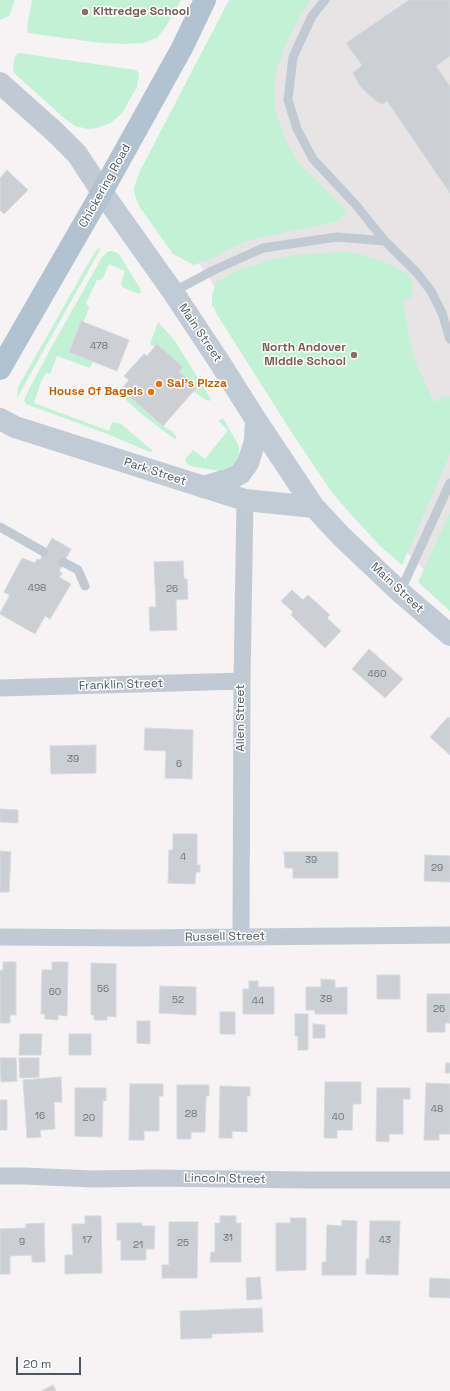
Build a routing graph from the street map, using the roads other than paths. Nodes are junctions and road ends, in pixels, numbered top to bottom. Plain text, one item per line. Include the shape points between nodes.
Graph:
1 (205, 0) edge
2 (325, 0) edge
3 (0, 83) edge
4 (102, 192) junction
5 (386, 241) junction
6 (173, 292) junction
7 (450, 338) edge
8 (0, 369) edge
9 (0, 419) edge
10 (256, 420) junction
11 (450, 483) edge
12 (203, 487) junction
13 (245, 500) junction
14 (314, 507) junction
15 (0, 527) edge
16 (44, 552) dead end
17 (63, 562) dead end
18 (85, 586) dead end
19 (400, 592) junction
20 (450, 635) edge
21 (242, 681) junction
22 (0, 688) edge
23 (450, 935) edge
24 (0, 936) edge
25 (240, 936) junction
26 (0, 1176) edge
27 (450, 1180) edge

1 - 4 main road, Chickering Road
2 - 5 lane via 312,16 293,57 288,100 297,129 313,159
3 - 4 street, Main Street via 77,154
4 - 6 main road, Main Street
4 - 8 main road, Chickering Road
5 - 6 lane via 337,237 263,248
5 - 7 lane via 431,291
6 - 10 main road, Main Street
9 - 12 main road, Park Street via 15,427
10 - 12 main road via 255,442 248,463 240,474
10 - 14 main road, Main Street
11 - 19 lane
12 - 13 main road, Park Street
13 - 14 main road, Park Street
13 - 21 street, Allen Street
14 - 19 main road, Main Street
15 - 16 lane
17 - 18 lane via 78,570
19 - 20 main road, Main Street
21 - 22 street, Franklin Street
21 - 25 street, Allen Street
23 - 25 street, Russell Street
24 - 25 street, Russell Street
26 - 27 street, Lincoln Street via 93,1179

